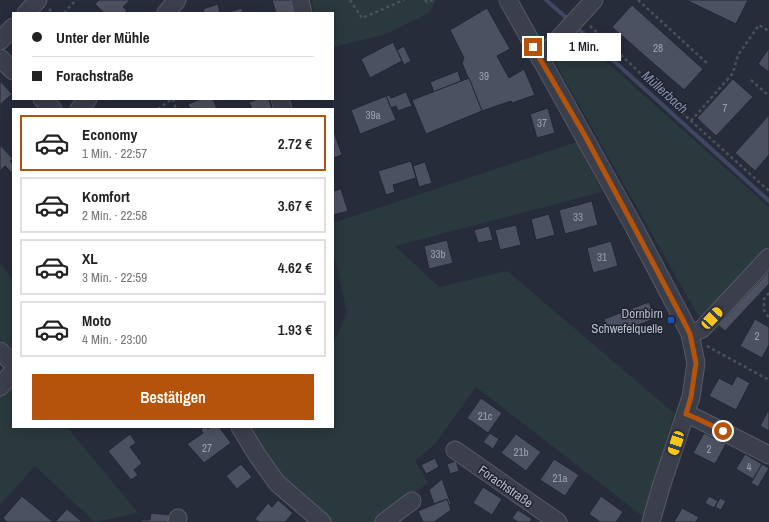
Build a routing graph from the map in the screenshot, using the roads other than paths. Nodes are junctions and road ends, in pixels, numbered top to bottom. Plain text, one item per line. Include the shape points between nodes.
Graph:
1 (38, 0) edge
2 (177, 0) edge
3 (300, 0) edge
4 (508, 0) edge
5 (594, 0) edge
6 (27, 12) edge
7 (167, 12) edge
8 (304, 12) edge
9 (12, 28) edge
10 (0, 41) edge
11 (0, 58) edge
12 (540, 59) junction
13 (12, 70) edge
14 (43, 100) edge
15 (87, 100) edge
16 (52, 108) edge
17 (80, 108) edge
18 (769, 257) edge
19 (692, 340) junction
20 (0, 351) edge
21 (12, 363) edge
22 (12, 372) edge
23 (0, 387) edge
24 (686, 414) junction
25 (241, 428) edge
26 (454, 450) dead end
27 (769, 455) edge
28 (412, 501) dead end
29 (319, 521) edge
30 (384, 522) edge
31 (558, 522) edge
32 (651, 522) edge

1 - 6 street
2 - 7 street
3 - 8 street
4 - 12 street
5 - 12 street
9 - 10 street
11 - 13 street
12 - 19 street via 584,134
14 - 16 street
15 - 17 street
18 - 19 street
19 - 24 street via 696,363
20 - 21 street
22 - 23 street
24 - 27 street
24 - 32 street
25 - 29 street via 276,483
26 - 31 street, Forachstraße
28 - 30 street

